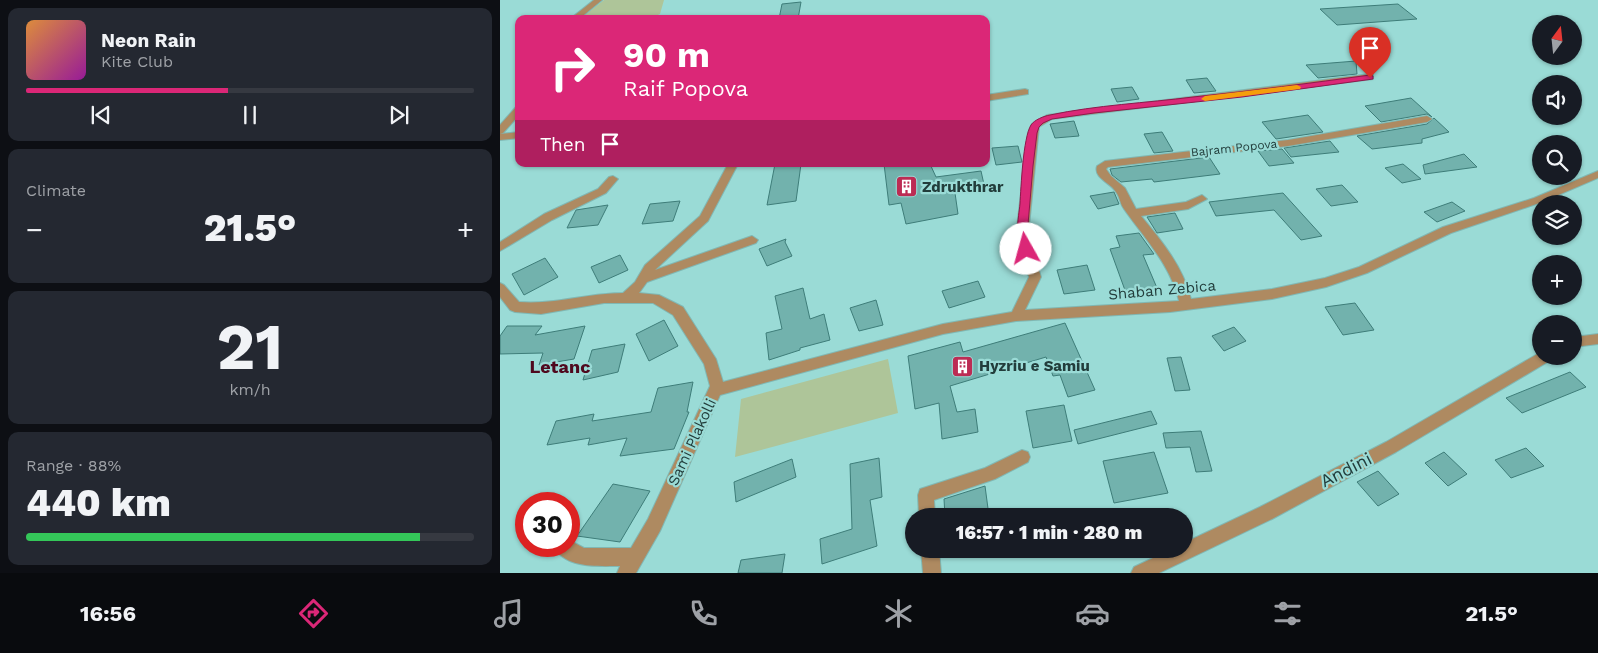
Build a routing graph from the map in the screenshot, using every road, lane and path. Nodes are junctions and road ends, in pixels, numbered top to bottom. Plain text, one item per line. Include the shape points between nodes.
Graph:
1 (598, 0) edge
2 (579, 15) edge
3 (1370, 78) dead end
4 (1025, 92) dead end
5 (990, 97) edge
6 (515, 114) edge
7 (1427, 119) dead end
8 (500, 131) edge
9 (515, 135) edge
10 (500, 137) edge
11 (731, 167) edge
12 (1598, 174) edge
13 (613, 179) dead end
14 (1202, 199) dead end
15 (1135, 213) junction
16 (752, 240) dead end
17 (500, 247) edge
18 (642, 279) junction
19 (500, 288) edge
20 (626, 298) junction
21 (1186, 305) junction
22 (1016, 316) junction
23 (1598, 339) edge
24 (1582, 341) edge
25 (1532, 364) edge
26 (715, 390) junction
27 (1022, 457) dead end
28 (927, 508) edge
29 (580, 556) edge
30 (635, 557) junction
31 (931, 558) edge
32 (626, 573) edge
33 (932, 573) edge
34 (1140, 573) edge

1 - 2 street
3 - 22 street via 1094,111 1040,121 1032,133 1022,236 1035,277
4 - 5 street
6 - 8 street
7 - 15 street, Bajram Popova via 1288,143 1105,164 1101,168 1102,174 1120,189
9 - 10 street
11 - 18 street via 704,218 661,255
12 - 21 street, Shaban Zebica via 1538,200 1447,230 1363,270 1326,282 1272,294
13 - 17 street via 602,191 548,217
14 - 15 street via 1188,205
15 - 21 street, Bajram Popova via 1183,286
16 - 18 street
18 - 20 street
19 - 20 street, Sami Plakolli via 515,306 541,309 604,298
20 - 26 street, Sami Plakolli via 655,298 678,311 711,363 717,386
21 - 22 street, Shaban Zebica
22 - 26 street, Shaban Zebica via 943,328
23 - 24 street
25 - 34 street, Andini via 1391,447 1266,513
26 - 30 street, Sami Plakolli via 654,524
27 - 28 street via 989,474 926,495
29 - 30 street
30 - 32 street, Sami Plakolli
31 - 33 street

